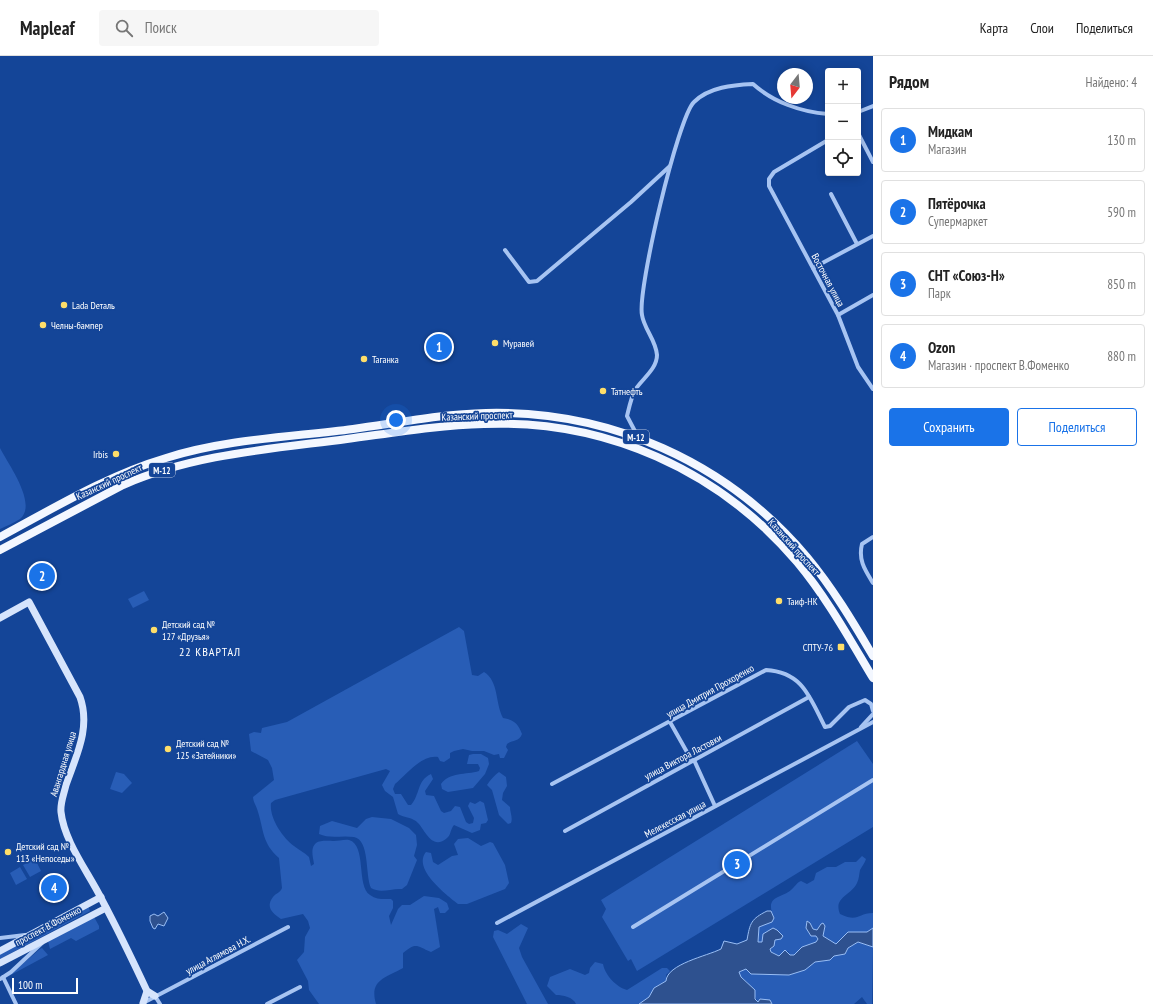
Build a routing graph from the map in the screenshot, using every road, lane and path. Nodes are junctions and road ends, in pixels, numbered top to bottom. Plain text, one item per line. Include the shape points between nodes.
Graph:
1 (873, 106) edge
2 (861, 111) edge
3 (825, 113) edge
4 (861, 139) edge
5 (825, 142) edge
6 (873, 162) edge
7 (670, 166) junction
8 (831, 194) dead end
9 (873, 236) edge
10 (857, 244) junction
11 (505, 250) dead end
12 (813, 268) junction
13 (873, 295) edge
14 (838, 315) junction
15 (873, 389) edge
16 (340, 430) junction
17 (638, 437) junction
18 (340, 440) junction
19 (0, 537) edge
20 (873, 537) edge
21 (0, 550) edge
22 (873, 584) edge
23 (0, 618) edge
24 (873, 656) edge
25 (873, 678) edge
26 (809, 697) junction
27 (873, 711) edge
28 (873, 714) edge
29 (670, 722) junction
30 (873, 722) edge
31 (860, 729) junction
32 (693, 761) junction
33 (873, 780) edge
34 (552, 784) dead end
35 (715, 806) junction
36 (565, 831) dead end
37 (101, 897) junction
38 (106, 908) junction
39 (497, 923) dead end
40 (288, 927) dead end
41 (633, 927) dead end
42 (29, 935) junction
43 (0, 938) edge
44 (46, 938) junction
45 (0, 950) edge
46 (0, 963) edge
47 (2, 978) edge
48 (300, 987) dead end
49 (147, 991) junction
50 (155, 996) junction
51 (142, 1003) edge
52 (16, 1004) edge
53 (160, 1004) edge
54 (267, 1004) edge

1 - 2 street
3 - 7 street via 773,99 753,84 728,85 693,102 684,116
4 - 6 street
5 - 12 street, Восточная улица via 774,172 769,178 769,186
7 - 11 street via 537,281 529,282
7 - 17 street via 644,277 642,315 657,355 654,367 634,392 627,416
8 - 10 street
9 - 10 street
10 - 12 street
12 - 14 street, Восточная улица
13 - 14 street
14 - 15 street, Восточная улица via 858,367
16 - 17 main road, Казанский проспект / М-12 via 439,417 509,413 586,422
16 - 18 main road via 334,434
16 - 19 main road, Казанский проспект / М-12 via 215,446 164,458 105,482
17 - 24 main road, Казанский проспект / М-12 via 707,471 743,495 768,517 821,575
18 - 21 main road, Казанский проспект / М-12 via 219,456 166,468 102,495
18 - 25 main road, Казанский проспект / М-12 via 463,425 508,424 586,433 658,456 719,490 778,541 829,604
20 - 22 street via 862,544 860,552 863,567
23 - 37 street, Авангардная улица via 29,602 80,697 85,712 83,736 63,795 62,815 70,841
26 - 27 street, улица Дмитрия Прохоренко via 825,727 830,726 849,707 865,700 872,704
26 - 29 street, улица Дмитрия Прохоренко via 802,685 791,677 778,670 766,670
26 - 32 street, улица Виктора Ластовки
28 - 31 street
29 - 32 street
29 - 34 street, улица Дмитрия Прохоренко
30 - 31 street, Мелекесская улица
31 - 35 street, Мелекесская улица
32 - 35 street
32 - 36 street, улица Виктора Ластовки
33 - 41 street
35 - 39 street, Мелекесская улица
37 - 38 street
37 - 42 street, проспект В.Фоменко
38 - 44 street, проспект В.Фоменко
38 - 49 street
40 - 50 street, улица Аглямова Н.Х.
42 - 43 street
42 - 45 street, проспект В.Фоменко
44 - 46 street, проспект В.Фоменко
44 - 47 street
47 - 52 street
48 - 54 street
49 - 50 street
49 - 51 street
50 - 51 street, улица Аглямова Н.Х.
50 - 53 street

